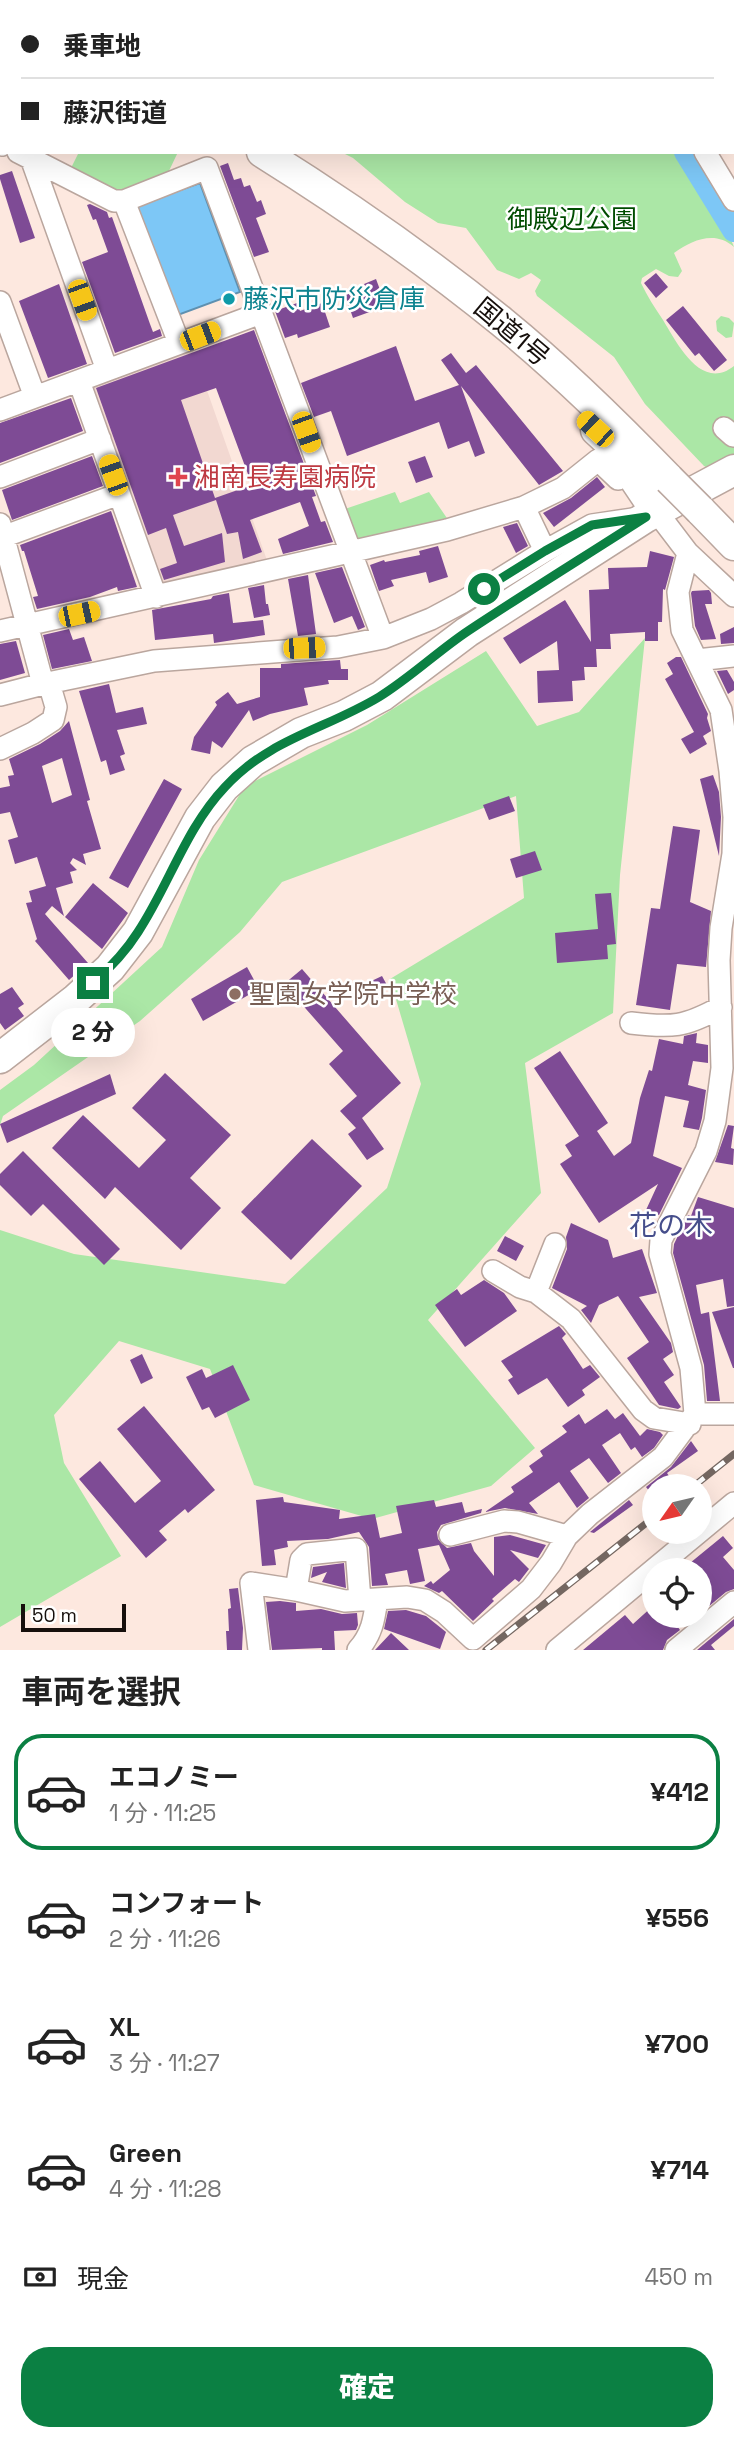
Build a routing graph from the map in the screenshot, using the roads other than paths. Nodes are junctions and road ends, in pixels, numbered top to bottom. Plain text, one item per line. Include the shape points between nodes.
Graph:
1 (265, 154) edge
2 (295, 154) edge
3 (706, 154) edge
4 (24, 155) edge
5 (734, 200) edge
6 (124, 201) junction
7 (0, 302) edge
8 (261, 313) junction
9 (502, 322) junction
10 (179, 343) junction
11 (107, 370) junction
12 (79, 381) junction
13 (35, 397) junction
14 (0, 410) edge
15 (100, 439) junction
16 (733, 473) edge
17 (678, 476) junction
18 (0, 477) edge
19 (618, 479) dead end
20 (119, 494) junction
21 (524, 508) junction
22 (717, 511) edge
23 (651, 514) junction
24 (2, 533) edge
25 (734, 545) edge
26 (545, 551) junction
27 (351, 552) junction
28 (688, 553) junction
29 (734, 596) edge
30 (156, 597) junction
31 (28, 625) junction
32 (0, 631) edge
33 (383, 638) junction
34 (734, 656) edge
35 (696, 660) junction
36 (46, 683) junction
37 (0, 695) edge
38 (728, 714) edge
39 (0, 749) edge
40 (734, 817) edge
41 (721, 1007) junction
42 (631, 1023) dead end
43 (0, 1058) edge
44 (727, 1088) edge
45 (555, 1244) dead end
46 (493, 1271) dead end
47 (536, 1292) junction
48 (734, 1414) edge
49 (692, 1419) junction
50 (734, 1503) edge
51 (450, 1535) dead end
52 (567, 1536) junction
53 (296, 1590) junction
54 (368, 1600) junction
55 (734, 1602) edge
56 (562, 1649) edge
57 (259, 1650) edge
58 (358, 1650) edge
59 (676, 1650) edge

1 - 9 highway, 国道1号 via 363,218
2 - 17 highway, 国道1号 via 475,281 552,345
3 - 5 street
4 - 6 street via 114,201
4 - 11 street
6 - 8 street via 207,167
6 - 10 street
7 - 13 street
8 - 10 street
8 - 27 street
9 - 17 highway, 国道1号
9 - 23 highway via 530,367 611,444
10 - 11 street
11 - 12 street
12 - 13 street
12 - 15 street
13 - 14 street
15 - 18 street
15 - 20 street
16 - 23 highway
17 - 22 highway, 国道1号, bridge
19 - 21 street via 598,460 563,488
20 - 24 street
20 - 30 street
21 - 26 street
21 - 27 street
22 - 25 highway, 国道1号
23 - 26 street via 592,525
23 - 28 street
23 - 43 highway via 467,632 382,696 253,761 224,787 200,818 138,932 110,968
24 - 31 street
26 - 33 street via 461,603
27 - 30 street
27 - 33 street
28 - 29 street
28 - 35 street via 678,592 682,629
30 - 31 street
31 - 32 street
31 - 36 street
33 - 36 street via 338,647 154,661
34 - 35 street
35 - 38 street
36 - 37 street
36 - 39 street via 56,707 53,720
38 - 40 street via 725,728
40 - 41 street via 721,928
41 - 42 street via 676,1026
41 - 44 street
44 - 49 street via 706,1151 672,1217 660,1254 691,1368
45 - 47 street
46 - 47 street
47 - 49 street via 571,1319 643,1410 654,1418
48 - 49 street
49 - 52 street via 663,1457
50 - 56 street
51 - 52 street via 504,1521
52 - 54 street via 531,1588 473,1639 425,1600
53 - 54 street via 334,1600
53 - 54 street via 301,1560 307,1554 356,1549
53 - 57 street via 251,1583
54 - 58 street via 374,1623
55 - 59 street

